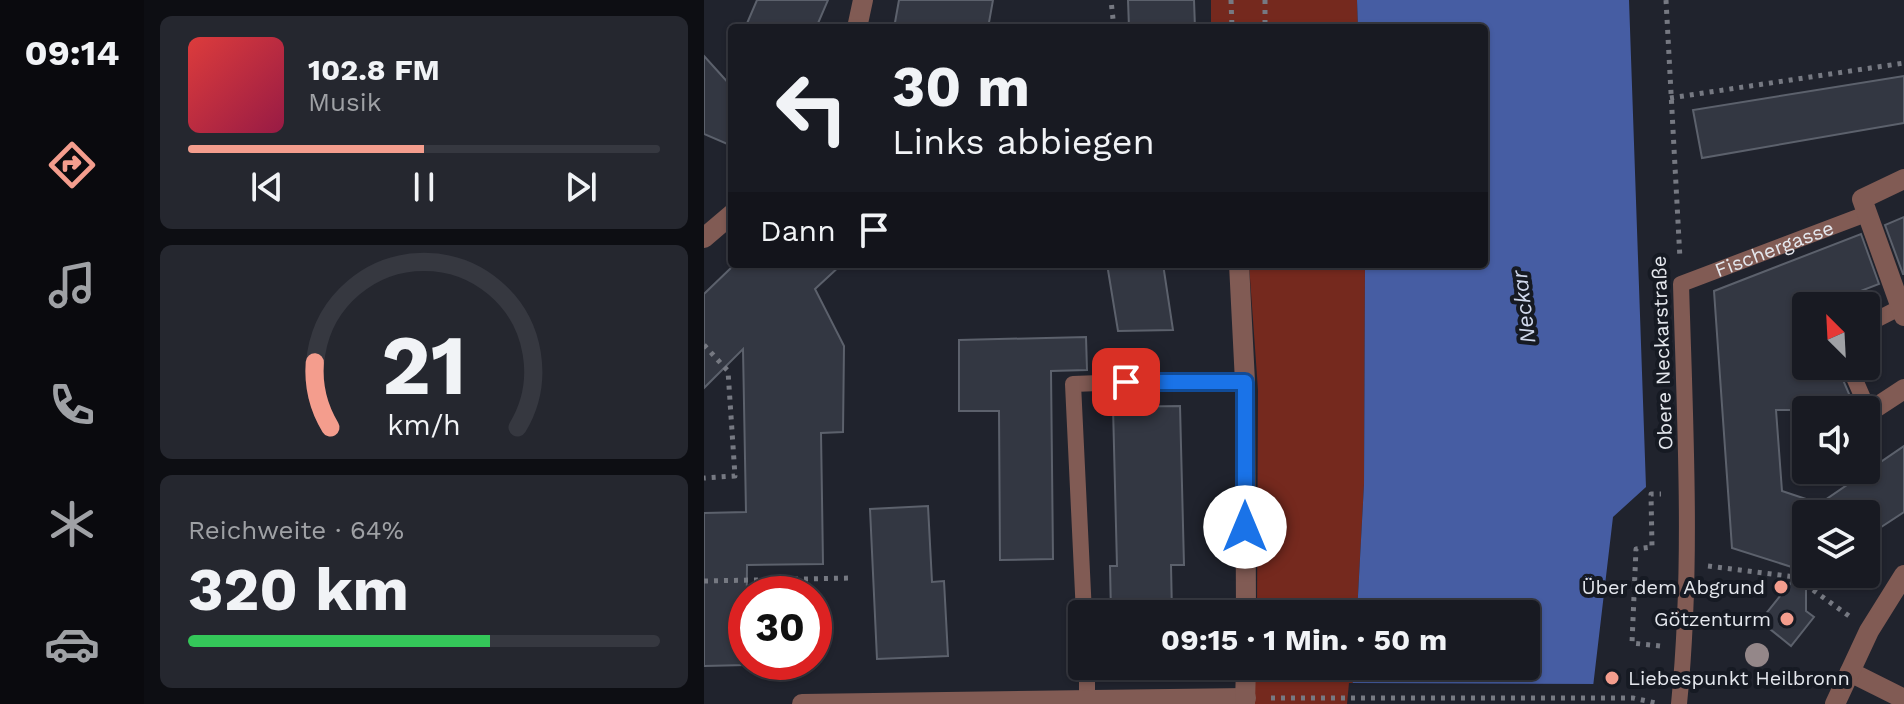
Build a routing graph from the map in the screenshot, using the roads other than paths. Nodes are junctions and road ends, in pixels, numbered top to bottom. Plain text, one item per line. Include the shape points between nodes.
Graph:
1 (863, 0) edge
2 (858, 24) edge
3 (1904, 179) edge
4 (1866, 214) junction
5 (728, 217) edge
6 (704, 238) edge
7 (1239, 268) edge
8 (1681, 284) joint
9 (1902, 312) edge
10 (1880, 320) edge
11 (1245, 382) junction
12 (1904, 389) edge
13 (1880, 405) edge
14 (1902, 579) edge
15 (1083, 600) edge
16 (1246, 600) edge
17 (1850, 672) junction
18 (1087, 680) edge
19 (1246, 680) edge
20 (1087, 698) junction
21 (1904, 699) edge
22 (1245, 701) edge
23 (802, 704) edge
24 (1679, 704) edge
25 (1835, 704) edge

1 - 2 street
3 - 4 street via 1862,199
4 - 8 lane, Fischergasse
4 - 9 street
5 - 6 street
7 - 11 street
8 - 24 lane, Obere Neckarstraße via 1685,563
9 - 10 lane
11 - 15 lane via 1073,384
11 - 16 street
12 - 13 street
14 - 17 street
17 - 21 street
17 - 25 street
18 - 20 lane
19 - 22 street
20 - 22 street
20 - 23 street

